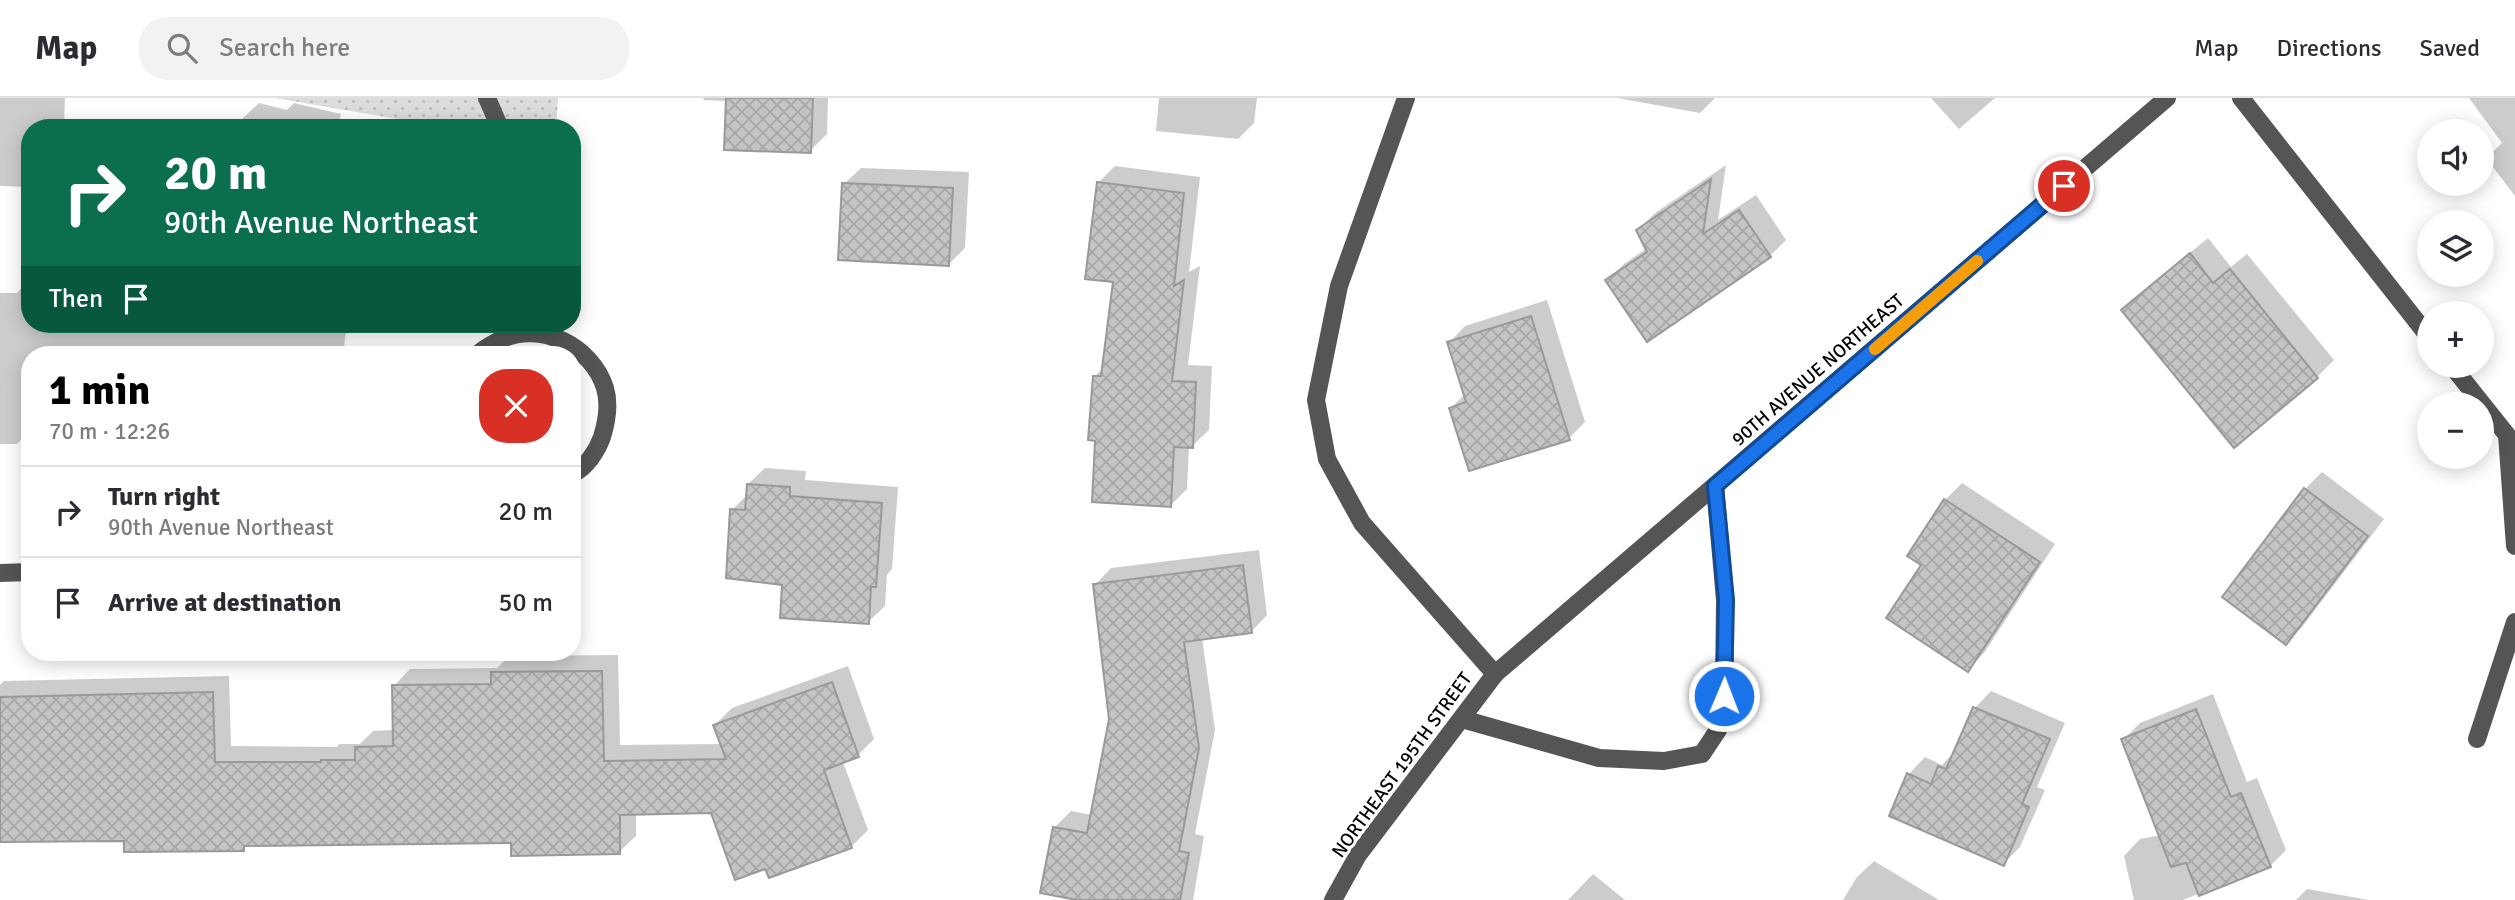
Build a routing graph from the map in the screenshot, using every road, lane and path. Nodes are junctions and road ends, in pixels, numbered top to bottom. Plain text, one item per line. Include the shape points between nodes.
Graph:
1 (486, 98) edge
2 (1406, 98) edge
3 (2167, 98) edge
4 (2241, 98) edge
5 (496, 119) edge
6 (2417, 322) edge
7 (518, 333) edge
8 (549, 333) edge
9 (488, 346) edge
10 (573, 346) edge
11 (581, 353) edge
12 (2462, 378) edge
13 (581, 469) edge
14 (1715, 486) junction
15 (2515, 546) edge
16 (21, 572) edge
17 (0, 573) edge
18 (2515, 622) edge
19 (1495, 674) junction
20 (1462, 719) junction
21 (2476, 739) dead end
22 (1334, 900) edge

1 - 5 street
2 - 19 street, NORTHEAST 195TH STREET via 1339,286 1316,400 1327,459 1362,523
3 - 14 street, 90TH AVENUE NORTHEAST
4 - 6 street
7 - 9 street
8 - 10 street
11 - 13 street via 591,361 605,388 608,419 598,448
12 - 15 street via 2507,435
14 - 19 street, 90TH AVENUE NORTHEAST
14 - 20 street via 1726,600 1724,696 1718,730 1702,754 1664,761 1599,758
16 - 17 street
18 - 21 street
19 - 20 street, NORTHEAST 195TH STREET
20 - 22 street, NORTHEAST 195TH STREET via 1358,855

